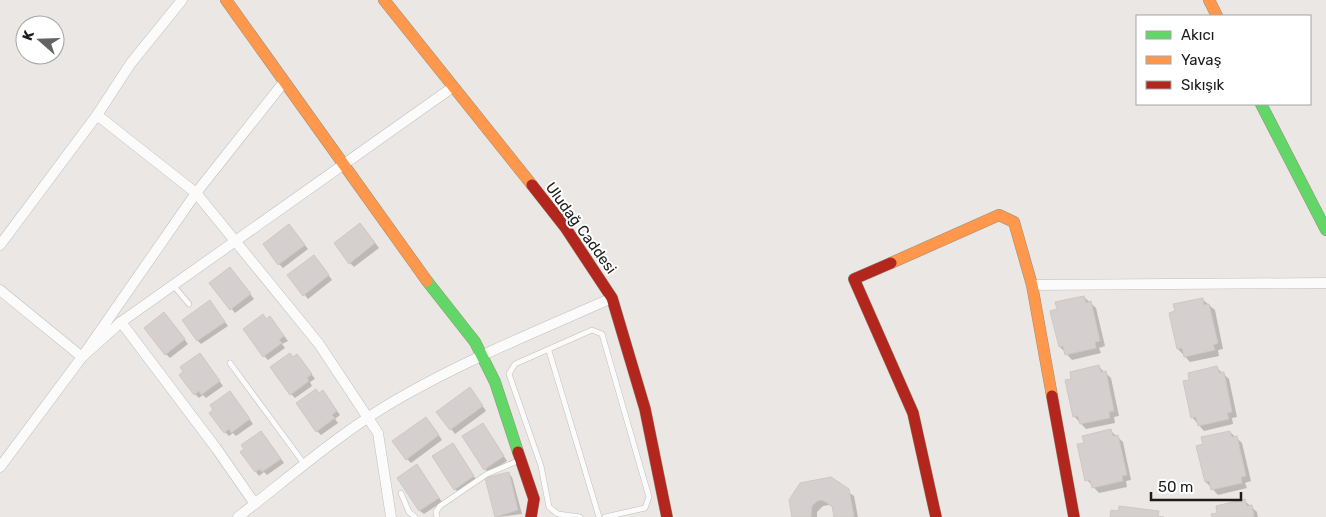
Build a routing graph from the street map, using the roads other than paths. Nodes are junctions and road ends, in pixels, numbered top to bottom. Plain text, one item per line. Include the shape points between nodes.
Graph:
1 (182, 0) edge
2 (226, 0) edge
3 (384, 0) edge
4 (1209, 0) edge
5 (1216, 15) edge
6 (284, 82) junction
7 (453, 87) junction
8 (1263, 105) edge
9 (97, 115) junction
10 (342, 166) junction
11 (196, 193) junction
12 (1326, 230) edge
13 (237, 240) junction
14 (0, 245) edge
15 (1326, 283) edge
16 (1032, 284) junction
17 (174, 285) junction
18 (0, 290) edge
19 (612, 298) junction
20 (189, 304) dead end
21 (121, 322) junction
22 (549, 351) junction
23 (481, 355) junction
24 (82, 357) junction
25 (230, 363) dead end
26 (368, 417) junction
27 (521, 460) junction
28 (305, 465) junction
29 (0, 466) edge
30 (401, 493) dead end
31 (255, 504) junction
32 (435, 516) edge
33 (238, 517) edge
34 (390, 517) edge
35 (415, 517) edge
36 (532, 517) edge
37 (580, 517) edge
38 (599, 517) edge
39 (605, 517) edge
40 (667, 517) edge
41 (936, 517) edge
42 (1074, 517) edge

1 - 9 street via 131,63
2 - 6 street
3 - 7 street, Uludağ Caddesi
4 - 5 street
6 - 10 street
6 - 11 street
7 - 10 street
7 - 19 street, Uludağ Caddesi via 565,226
8 - 12 street
9 - 11 street
9 - 14 street
10 - 13 street
10 - 23 street via 409,259 475,342
11 - 13 street
11 - 24 street
13 - 17 street
13 - 26 street via 319,344
15 - 16 street
16 - 41 street via 1014,222 999,215 854,279 913,413
16 - 42 street
17 - 20 lane
17 - 21 street
18 - 24 street
19 - 23 street
19 - 40 street, Uludağ Caddesi via 645,409
21 - 24 street
21 - 31 street
22 - 37 lane via 514,364 509,374 541,466 549,507 558,514
22 - 38 lane
22 - 39 lane via 592,330 602,334 649,497 645,508
23 - 26 street
23 - 27 street via 495,382
24 - 29 street
25 - 28 lane
26 - 28 street
26 - 34 street via 378,433
27 - 32 lane via 487,474 440,506
27 - 36 street via 534,499
28 - 31 street
30 - 35 lane via 409,512
31 - 33 street

